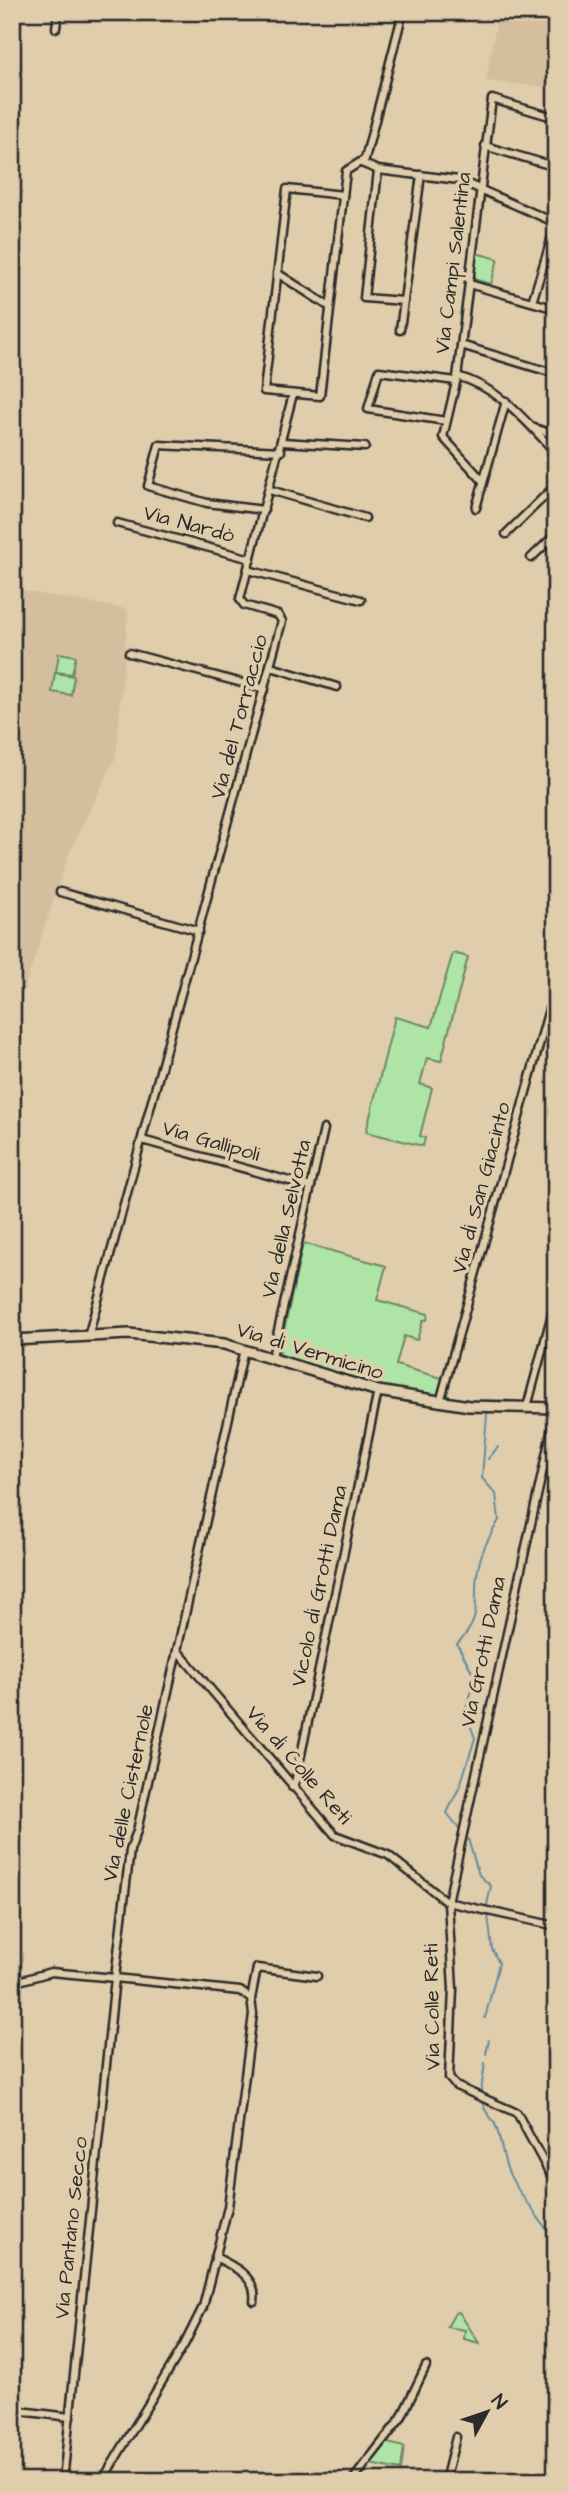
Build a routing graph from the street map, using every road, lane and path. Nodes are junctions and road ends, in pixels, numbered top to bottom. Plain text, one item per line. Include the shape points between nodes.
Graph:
1 (58, 12) edge
2 (403, 12) edge
3 (56, 28) dead end
4 (556, 118) edge
5 (485, 146) junction
6 (365, 162) junction
7 (556, 167) edge
8 (378, 170) junction
9 (421, 175) junction
10 (481, 189) junction
11 (343, 195) junction
12 (556, 224) edge
13 (277, 273) junction
14 (468, 284) junction
15 (404, 301) junction
16 (532, 302) junction
17 (330, 307) junction
18 (556, 309) edge
19 (400, 330) dead end
20 (461, 345) junction
21 (556, 373) edge
22 (456, 378) junction
23 (293, 394) junction
24 (506, 401) junction
25 (446, 421) junction
26 (531, 427) junction
27 (556, 435) edge
28 (282, 442) junction
29 (365, 447) dead end
30 (281, 451) junction
31 (556, 453) edge
32 (483, 481) junction
33 (556, 485) edge
34 (270, 490) junction
35 (475, 508) dead end
36 (264, 510) junction
37 (365, 518) dead end
38 (117, 523) dead end
39 (506, 534) dead end
40 (556, 534) edge
41 (531, 558) dead end
42 (251, 559) junction
43 (248, 570) junction
44 (361, 600) dead end
45 (129, 653) dead end
46 (271, 667) junction
47 (337, 687) dead end
48 (265, 689) junction
49 (60, 892) dead end
50 (199, 931) junction
51 (556, 984) edge
52 (324, 1129) dead end
53 (142, 1140) junction
54 (311, 1187) junction
55 (556, 1299) edge
56 (88, 1337) junction
57 (12, 1340) edge
58 (244, 1349) junction
59 (272, 1357) junction
60 (378, 1391) junction
61 (440, 1402) junction
62 (527, 1407) junction
63 (556, 1409) edge
64 (177, 1650) junction
65 (292, 1787) junction
66 (447, 1902) junction
67 (556, 1926) edge
68 (317, 1976) dead end
69 (115, 1978) junction
70 (12, 1983) edge
71 (251, 1999) junction
72 (556, 2185) edge
73 (215, 2257) junction
74 (254, 2301) dead end
75 (426, 2366) dead end
76 (12, 2410) edge
77 (70, 2417) junction
78 (456, 2437) dead end
79 (63, 2481) edge
80 (102, 2481) edge
81 (352, 2481) edge
82 (445, 2481) edge

1 - 3 street
2 - 6 street
4 - 5 street, Via Campi Salentina via 492,99
5 - 7 street
5 - 10 street, Via Campi Salentina
6 - 8 street
6 - 11 street via 346,171
8 - 9 street
8 - 15 street via 364,298
9 - 10 street via 459,180
9 - 15 street
10 - 12 street
10 - 14 street, Via Campi Salentina
11 - 13 street via 287,189
11 - 17 street
12 - 16 street
13 - 17 street
13 - 23 street via 264,391
14 - 16 street
14 - 20 street, Via Campi Salentina
15 - 19 street
16 - 18 street
17 - 23 street via 320,396
20 - 21 street
20 - 22 street, Via Campi Salentina
22 - 24 street via 481,384
22 - 25 street, Via Campi Salentina
22 - 25 street via 379,371 368,409
23 - 28 street, Via del Torraccio
24 - 26 street
24 - 32 street
25 - 32 street via 443,437
26 - 27 street
26 - 31 street
28 - 29 street
28 - 30 street, Via del Torraccio
30 - 34 street, Via del Torraccio
30 - 36 street via 159,445 148,486 207,503
32 - 35 street
33 - 39 street
34 - 36 street, Via del Torraccio
34 - 37 street
36 - 42 street, Via del Torraccio
38 - 42 street, Via Nardò
40 - 41 street
42 - 43 street, Via del Torraccio
43 - 44 street
43 - 46 street, Via del Torraccio via 240,598 243,604 282,619
45 - 48 street
46 - 47 street
46 - 48 street, Via del Torraccio
48 - 50 street, Via del Torraccio
49 - 50 street
50 - 53 street, Via del Torraccio
51 - 61 street, Via di San Giacinto
52 - 54 street, Via della Selvotta
53 - 54 street, Via Gallipoli
53 - 56 street, Via del Torraccio
54 - 59 street, Via della Selvotta
55 - 62 street
56 - 57 main road, Via di Vermicino
56 - 58 main road, Via di Vermicino via 136,1335
58 - 59 main road, Via di Vermicino
58 - 64 street, Via delle Cisternole
59 - 60 main road, Via di Vermicino
60 - 61 main road, Via di Vermicino
60 - 65 street, Vicolo di Grotti Dama
61 - 62 main road, Via di Vermicino
62 - 63 main road, Via di Vermicino
63 - 66 street, Via Grotti Dama
64 - 65 street, Via di Colle Reti
64 - 69 street, Via delle Cisternole via 130,1850
65 - 66 street, Via di Colle Reti via 332,1833 388,1855
66 - 67 street
66 - 72 street, Via Colle Reti via 453,1989 449,2078 517,2113
68 - 71 street via 257,1968
69 - 70 street via 51,1972
69 - 71 street via 240,1991
69 - 77 street, Via Pantano Secco
71 - 73 street via 253,2014 228,2207
73 - 74 street via 252,2283
73 - 80 street via 194,2327
75 - 81 street via 401,2418
76 - 77 street
77 - 79 street, Via Pantano Secco
78 - 82 street

